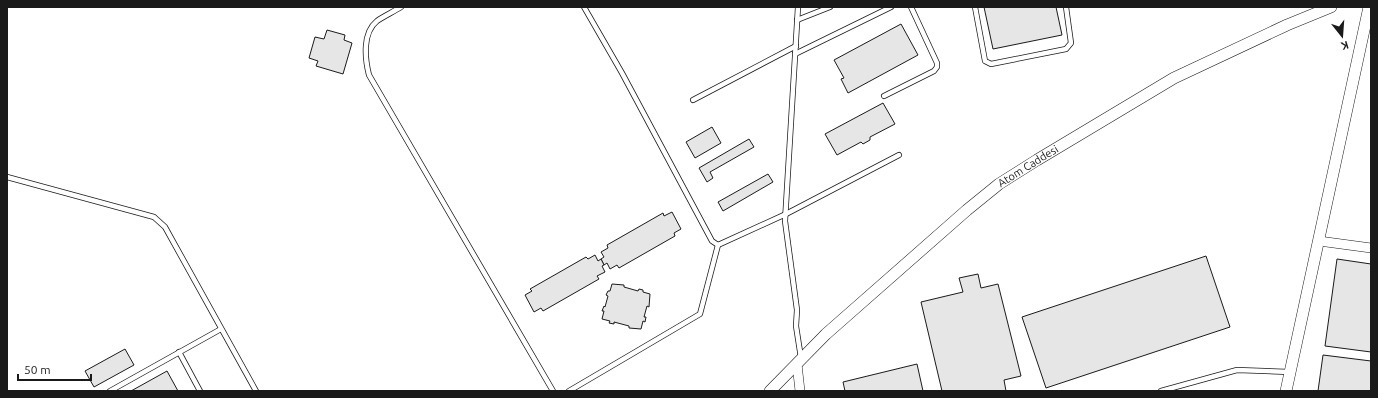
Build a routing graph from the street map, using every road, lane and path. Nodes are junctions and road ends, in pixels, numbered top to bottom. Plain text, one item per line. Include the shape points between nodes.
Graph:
1 (401, 7) edge
2 (584, 7) edge
3 (798, 7) edge
4 (830, 7) edge
5 (891, 7) edge
6 (911, 7) edge
7 (974, 7) edge
8 (1066, 7) edge
9 (1331, 7) edge
10 (1369, 7) edge
11 (797, 20) junction
12 (796, 46) junction
13 (795, 54) junction
14 (884, 96) dead end
15 (692, 100) dead end
16 (899, 155) dead end
17 (7, 177) edge
18 (786, 214) junction
19 (1319, 241) junction
20 (718, 245) junction
21 (1371, 248) edge
22 (221, 329) junction
23 (179, 352) junction
24 (799, 362) junction
25 (1290, 372) junction
26 (110, 391) edge
27 (200, 391) edge
28 (256, 391) edge
29 (553, 391) edge
30 (569, 391) edge
31 (770, 391) edge
32 (800, 391) edge
33 (1161, 391) edge
34 (1286, 391) edge

1 - 29 lane via 376,22 373,27 366,44 369,75
2 - 20 lane via 712,241
3 - 11 lane
4 - 11 lane
5 - 13 lane
6 - 14 lane via 937,67 934,71
7 - 8 lane via 985,61 991,64 1066,49 1070,46
9 - 24 street, Atom Caddesi via 1174,78 1010,177 966,210 826,334
10 - 19 street
11 - 12 lane
12 - 13 lane
12 - 15 lane
13 - 18 lane
16 - 18 lane
17 - 22 lane via 156,219 165,227
18 - 20 lane
18 - 24 lane via 797,310
19 - 21 street
19 - 25 street
20 - 30 lane via 700,314
22 - 23 lane
22 - 28 lane
23 - 26 lane
23 - 27 lane
24 - 31 street, Atom Caddesi
24 - 32 street
25 - 33 lane via 1237,370
25 - 34 street

